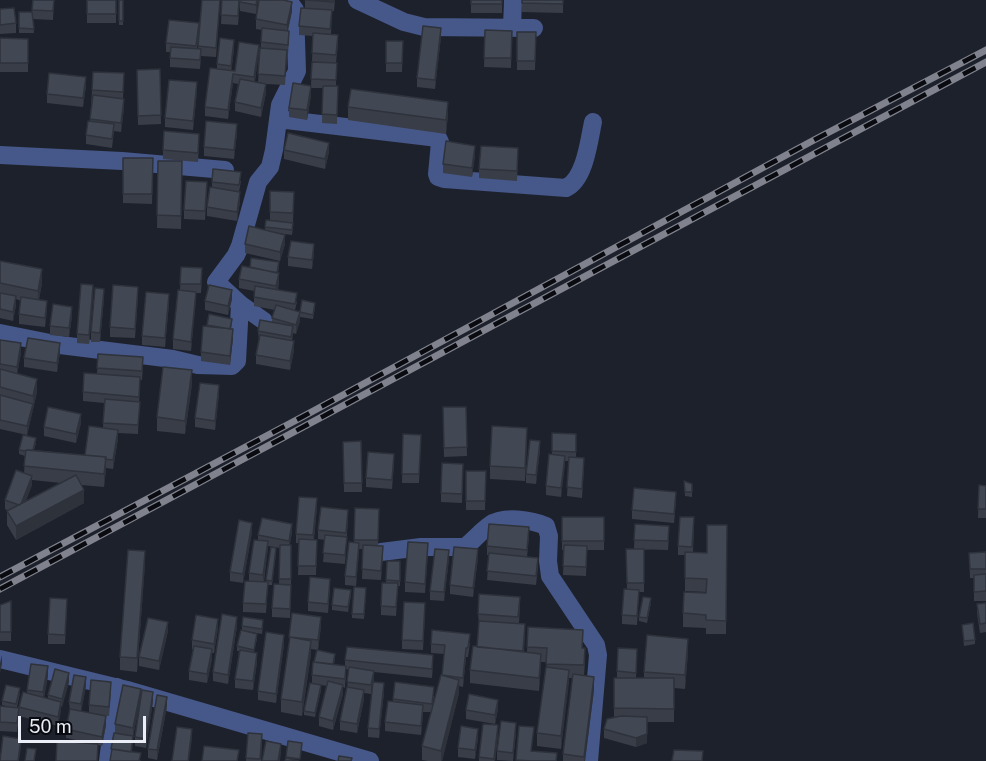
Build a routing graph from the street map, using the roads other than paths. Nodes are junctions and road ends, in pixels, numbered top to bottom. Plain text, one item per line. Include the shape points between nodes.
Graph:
1 (288, 0) edge
2 (357, 0) edge
3 (513, 0) edge
4 (512, 28) junction
5 (534, 28) dead end
6 (278, 119) junction
7 (593, 122) dead end
8 (0, 155) edge
9 (225, 170) edge
10 (240, 304) junction
11 (264, 321) edge
12 (0, 333) edge
13 (381, 552) edge
14 (0, 659) edge
15 (117, 687) junction
16 (108, 761) edge
17 (370, 761) edge
18 (589, 761) edge

1 - 6 street via 295,10 297,71 283,96
2 - 4 street via 423,27
3 - 4 street
4 - 5 street
6 - 7 street via 438,138 437,174 444,179 566,188 580,171
6 - 10 street via 270,167 254,192 240,246 216,282
8 - 9 street
10 - 11 street
10 - 12 street via 235,365 198,365
13 - 18 street via 465,547 490,525 505,520 536,521 546,526 550,576 596,645 598,655
14 - 15 street
15 - 16 street
15 - 17 street

